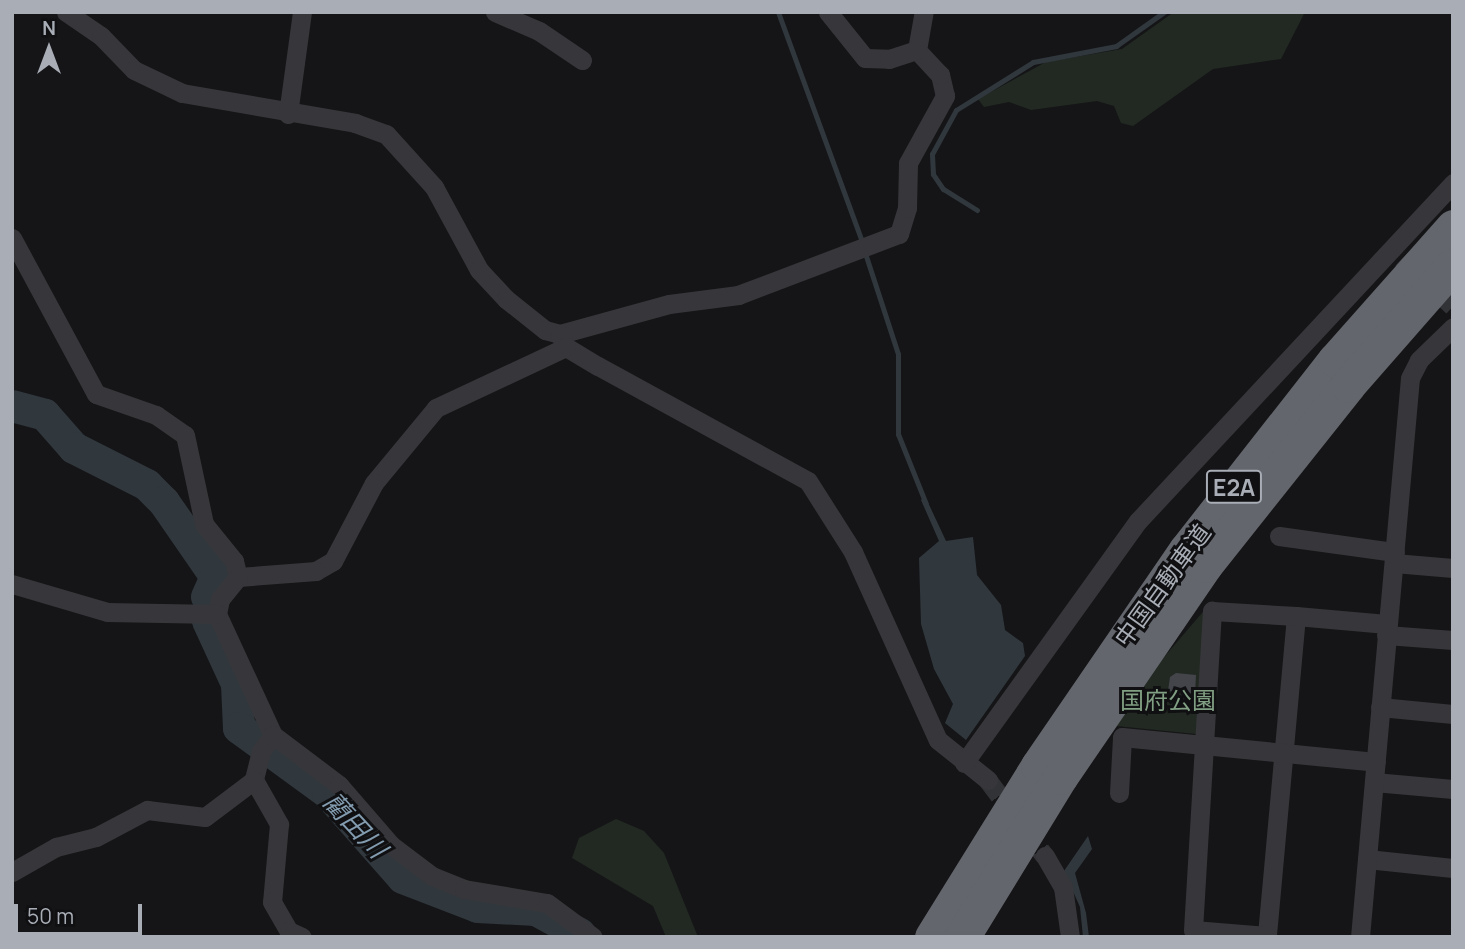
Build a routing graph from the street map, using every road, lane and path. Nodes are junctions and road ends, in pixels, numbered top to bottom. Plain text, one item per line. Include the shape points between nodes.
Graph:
1 (66, 12) edge
2 (302, 12) edge
3 (495, 12) edge
4 (828, 12) edge
5 (924, 12) edge
6 (917, 50) junction
7 (582, 60) dead end
8 (288, 114) junction
9 (1453, 183) edge
10 (1453, 227) edge
11 (12, 238) edge
12 (1453, 265) edge
13 (1453, 327) edge
14 (563, 341) junction
15 (1279, 536) dead end
16 (1394, 557) junction
17 (1453, 568) edge
18 (238, 578) junction
19 (12, 584) edge
20 (217, 614) junction
21 (1296, 616) junction
22 (1387, 629) junction
23 (1453, 640) edge
24 (1380, 707) junction
25 (1453, 714) edge
26 (268, 742) junction
27 (1204, 745) junction
28 (1283, 753) junction
29 (1376, 762) junction
30 (964, 763) junction
31 (254, 780) junction
32 (988, 780) tunnel mouth
33 (1374, 782) junction
34 (1453, 789) edge
35 (1119, 793) dead end
36 (56, 847) junction
37 (1045, 856) tunnel mouth
38 (12, 857) edge
39 (1367, 859) junction
40 (1453, 868) edge
41 (12, 872) edge
42 (291, 935) edge
43 (593, 937) edge
44 (932, 937) edge
45 (962, 937) edge
46 (1070, 937) edge
47 (1360, 937) edge

1 - 8 street via 146,79 213,102
2 - 8 street
3 - 7 street via 539,31
4 - 6 street via 865,58 889,59
5 - 6 street
6 - 14 street via 940,75 945,96 908,163 906,215 899,234 738,295 669,304
8 - 14 street via 355,123 386,134 434,187 479,270 526,315
9 - 30 street via 1396,253 1138,521
10 - 44 highway, 中国自動車道 / E2A via 1335,360 1186,550 1045,754
11 - 18 street via 90,388 156,415 185,435 204,524 233,561
12 - 45 highway, 中国自動車道 / E2A via 1348,385 1205,565 1060,777
13 - 16 street via 1419,360 1410,378
14 - 18 street via 424,418 374,483 332,561 316,571
14 - 30 street via 808,481 853,552 938,740
15 - 16 street
16 - 17 street
16 - 22 street
18 - 20 street via 220,599
19 - 20 street via 107,611
20 - 26 street
21 - 22 street
21 - 27 street via 1212,611
21 - 28 street
22 - 23 street
22 - 24 street
24 - 25 street
24 - 29 street
26 - 31 street
26 - 43 street via 339,785 391,845 432,876 464,889 547,902
27 - 28 street
27 - 28 street via 1193,930 1267,936
27 - 35 street via 1122,737
28 - 29 street
29 - 33 street
30 - 32 street
31 - 36 street via 205,817 147,810 96,837
31 - 42 street via 279,824 272,902
33 - 34 street
33 - 39 street
36 - 38 street
36 - 41 street
37 - 46 street via 1062,887
39 - 40 street
39 - 47 street

